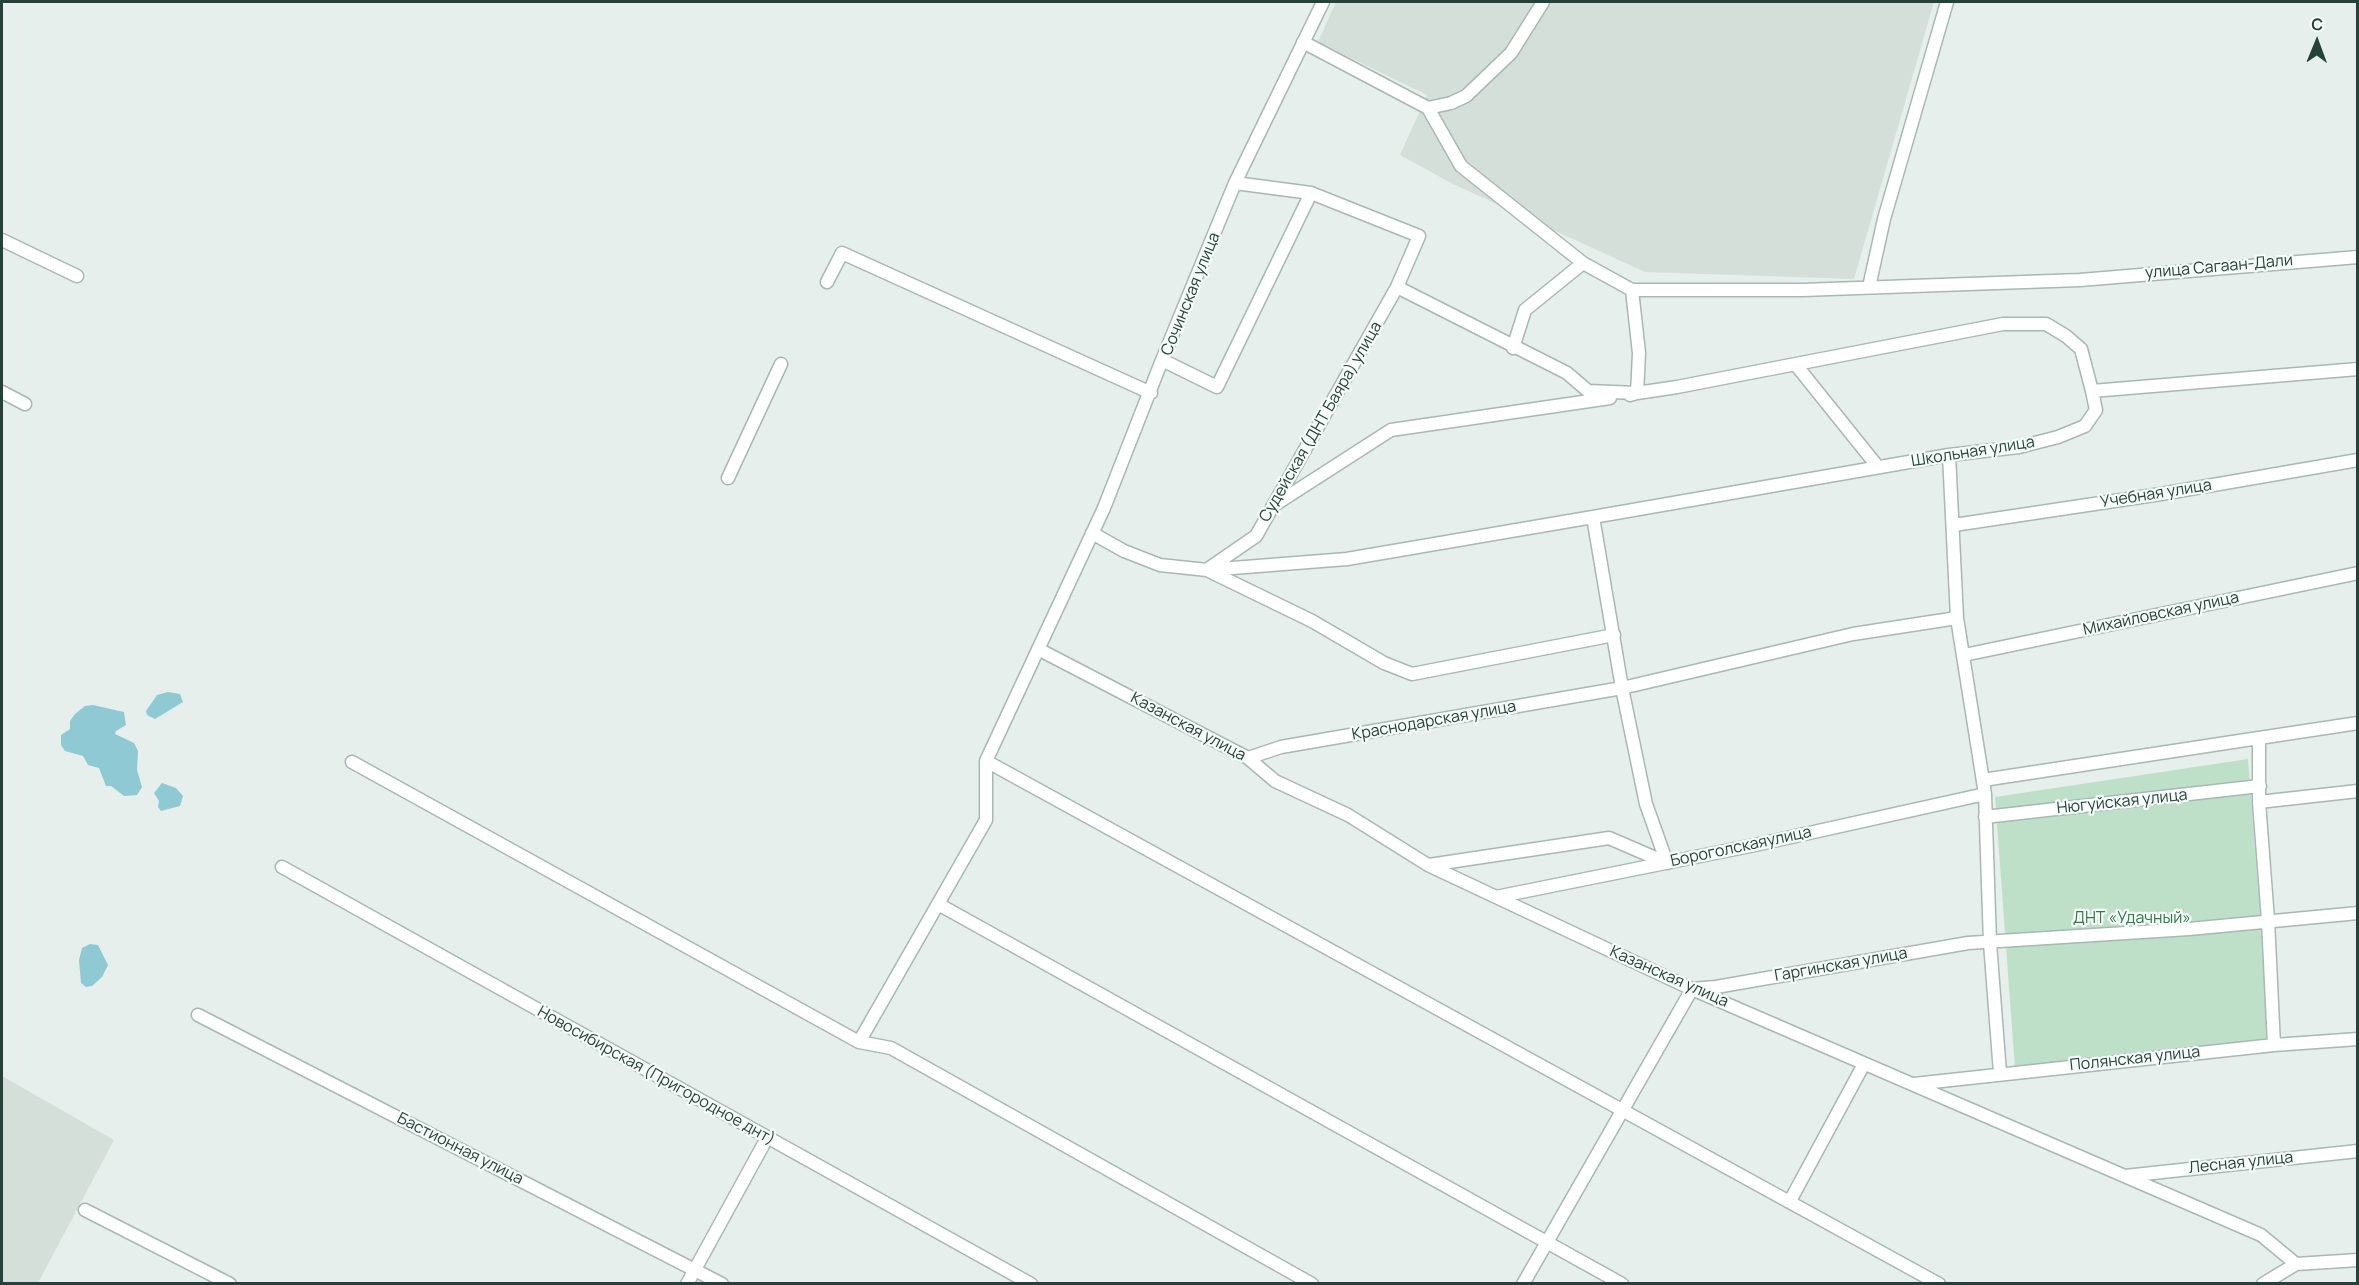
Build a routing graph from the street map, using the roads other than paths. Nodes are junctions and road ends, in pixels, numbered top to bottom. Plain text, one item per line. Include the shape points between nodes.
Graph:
1 (1323, 2) edge
2 (1544, 2) edge
3 (1947, 2) edge
4 (1303, 42) junction
5 (1428, 108) junction
6 (1235, 183) junction
7 (1311, 193) junction
8 (2, 240) edge
9 (2358, 257) edge
10 (1583, 263) junction
11 (77, 276) dead end
12 (827, 282) dead end
13 (1397, 287) junction
14 (1869, 287) junction
15 (1632, 290) junction
16 (1513, 348) junction
17 (1162, 360) junction
18 (781, 364) dead end
19 (1796, 364) junction
20 (2358, 369) edge
21 (2092, 391) junction
22 (2, 392) edge
23 (1151, 393) junction
24 (1637, 393) junction
25 (26, 405) dead end
26 (1949, 455) junction
27 (2358, 460) edge
28 (1878, 467) junction
29 (728, 478) dead end
30 (1275, 505) junction
31 (1593, 516) junction
32 (1954, 525) junction
33 (1092, 533) junction
34 (1207, 570) junction
35 (2358, 573) edge
36 (1957, 618) junction
37 (1614, 635) junction
38 (1038, 649) junction
39 (1964, 655) junction
40 (1622, 688) junction
41 (2358, 723) edge
42 (2259, 738) junction
43 (1248, 758) junction
44 (986, 761) junction
45 (352, 762) dead end
46 (1983, 780) junction
47 (2260, 786) junction
48 (2358, 791) edge
49 (1985, 794) junction
50 (2259, 802) junction
51 (1985, 817) junction
52 (1667, 863) junction
53 (1428, 865) junction
54 (282, 867) dead end
55 (1496, 897) junction
56 (938, 904) junction
57 (2358, 913) edge
58 (2268, 920) junction
59 (1990, 943) junction
60 (1692, 988) junction
61 (198, 1015) dead end
62 (2358, 1039) edge
63 (859, 1042) junction
64 (2274, 1045) junction
65 (1864, 1064) junction
66 (2000, 1073) junction
67 (1912, 1084) junction
68 (1623, 1108) junction
69 (767, 1138) junction
70 (2358, 1151) edge
71 (2124, 1176) junction
72 (1790, 1201) junction
73 (85, 1210) dead end
74 (1546, 1240) junction
75 (2358, 1260) edge
76 (2296, 1264) junction
77 (694, 1270) junction
78 (230, 1284) edge
79 (687, 1284) edge
80 (722, 1284) edge
81 (1031, 1284) edge
82 (1312, 1284) edge
83 (1523, 1284) edge
84 (1622, 1284) edge
85 (1939, 1284) edge
86 (2263, 1284) edge

1 - 4 street, Сочинская улица
2 - 5 street via 1511,53 1466,96 1451,104
3 - 14 street via 1884,219
4 - 5 street
4 - 6 street, Сочинская улица
5 - 10 street via 1461,166
6 - 7 street
6 - 17 street, Сочинская улица
7 - 13 street, Судейская (ДНТ Баяра) улица via 1419,236
7 - 17 street, Сочинская улица via 1217,387
8 - 11 street
9 - 14 street, улица Сагаан-Дали via 2080,280
10 - 15 street
10 - 16 street via 1525,310
12 - 23 street via 842,254
13 - 16 street
13 - 30 street, Судейская (ДНТ Баяра) улица
14 - 15 street, улица Сагаан-Дали
15 - 24 street via 1639,353
16 - 24 street via 1567,373 1588,391
17 - 23 street
18 - 29 street
19 - 21 street via 2003,324 2046,324 2080,349
19 - 24 street
19 - 28 street
20 - 21 street
21 - 26 street, Школьная улица via 2097,410 2085,426 2019,447
22 - 25 street
23 - 33 street
24 - 30 street via 1392,430
26 - 28 street, Школьная улица
26 - 32 street
27 - 32 street, Учебная улица
28 - 31 street, Школьная улица
30 - 34 street, Судейская (ДНТ Баяра) улица via 1256,536
31 - 34 street, Школьная улица via 1347,559
31 - 37 street
32 - 36 street
33 - 34 street via 1160,565
33 - 38 street
34 - 37 street via 1412,674
35 - 39 street, Михайловская улица
36 - 39 street
36 - 40 street via 1853,634
37 - 40 street
38 - 43 street, Казанская улица
38 - 44 street
39 - 46 street
40 - 43 street, Краснодарская улица via 1281,747
40 - 52 street via 1646,804
41 - 42 street
42 - 46 street
42 - 47 street
43 - 53 street, Казанская улица via 1275,781 1348,815
44 - 56 street via 986,820
44 - 68 street
45 - 63 street
46 - 49 street
47 - 50 street
47 - 51 street, Нюгуйская улица
48 - 50 street
49 - 51 street
49 - 52 street, Бороголскаяулица
50 - 58 street
51 - 59 street
52 - 53 street via 1609,838
52 - 55 street, Бороголскаяулица
53 - 55 street, Казанская улица
54 - 69 street, Новосибирская (Пригородное днт)
55 - 60 street, Казанская улица
56 - 63 street
56 - 74 street
57 - 58 street, Гаргинская улица
58 - 59 street, Гаргинская улица
58 - 64 street
59 - 60 street, Гаргинская улица via 1968,943
59 - 66 street
60 - 65 street, Казанская улица
60 - 68 street
61 - 77 street, Бастионная улица
62 - 64 street, Полянская улица
63 - 82 street via 891,1048
64 - 66 street, Полянская улица
65 - 67 street, Казанская улица
65 - 72 street
66 - 67 street, Полянская улица
67 - 71 street, Казанская улица
68 - 72 street
68 - 74 street
69 - 77 street
69 - 81 street, Новосибирская (Пригородное днт)
70 - 71 street, Лесная улица
71 - 76 street, Казанская улица via 2261,1235
72 - 85 street
73 - 78 street
74 - 83 street
74 - 84 street
75 - 76 street
76 - 86 street
77 - 79 street
77 - 80 street, Бастионная улица

